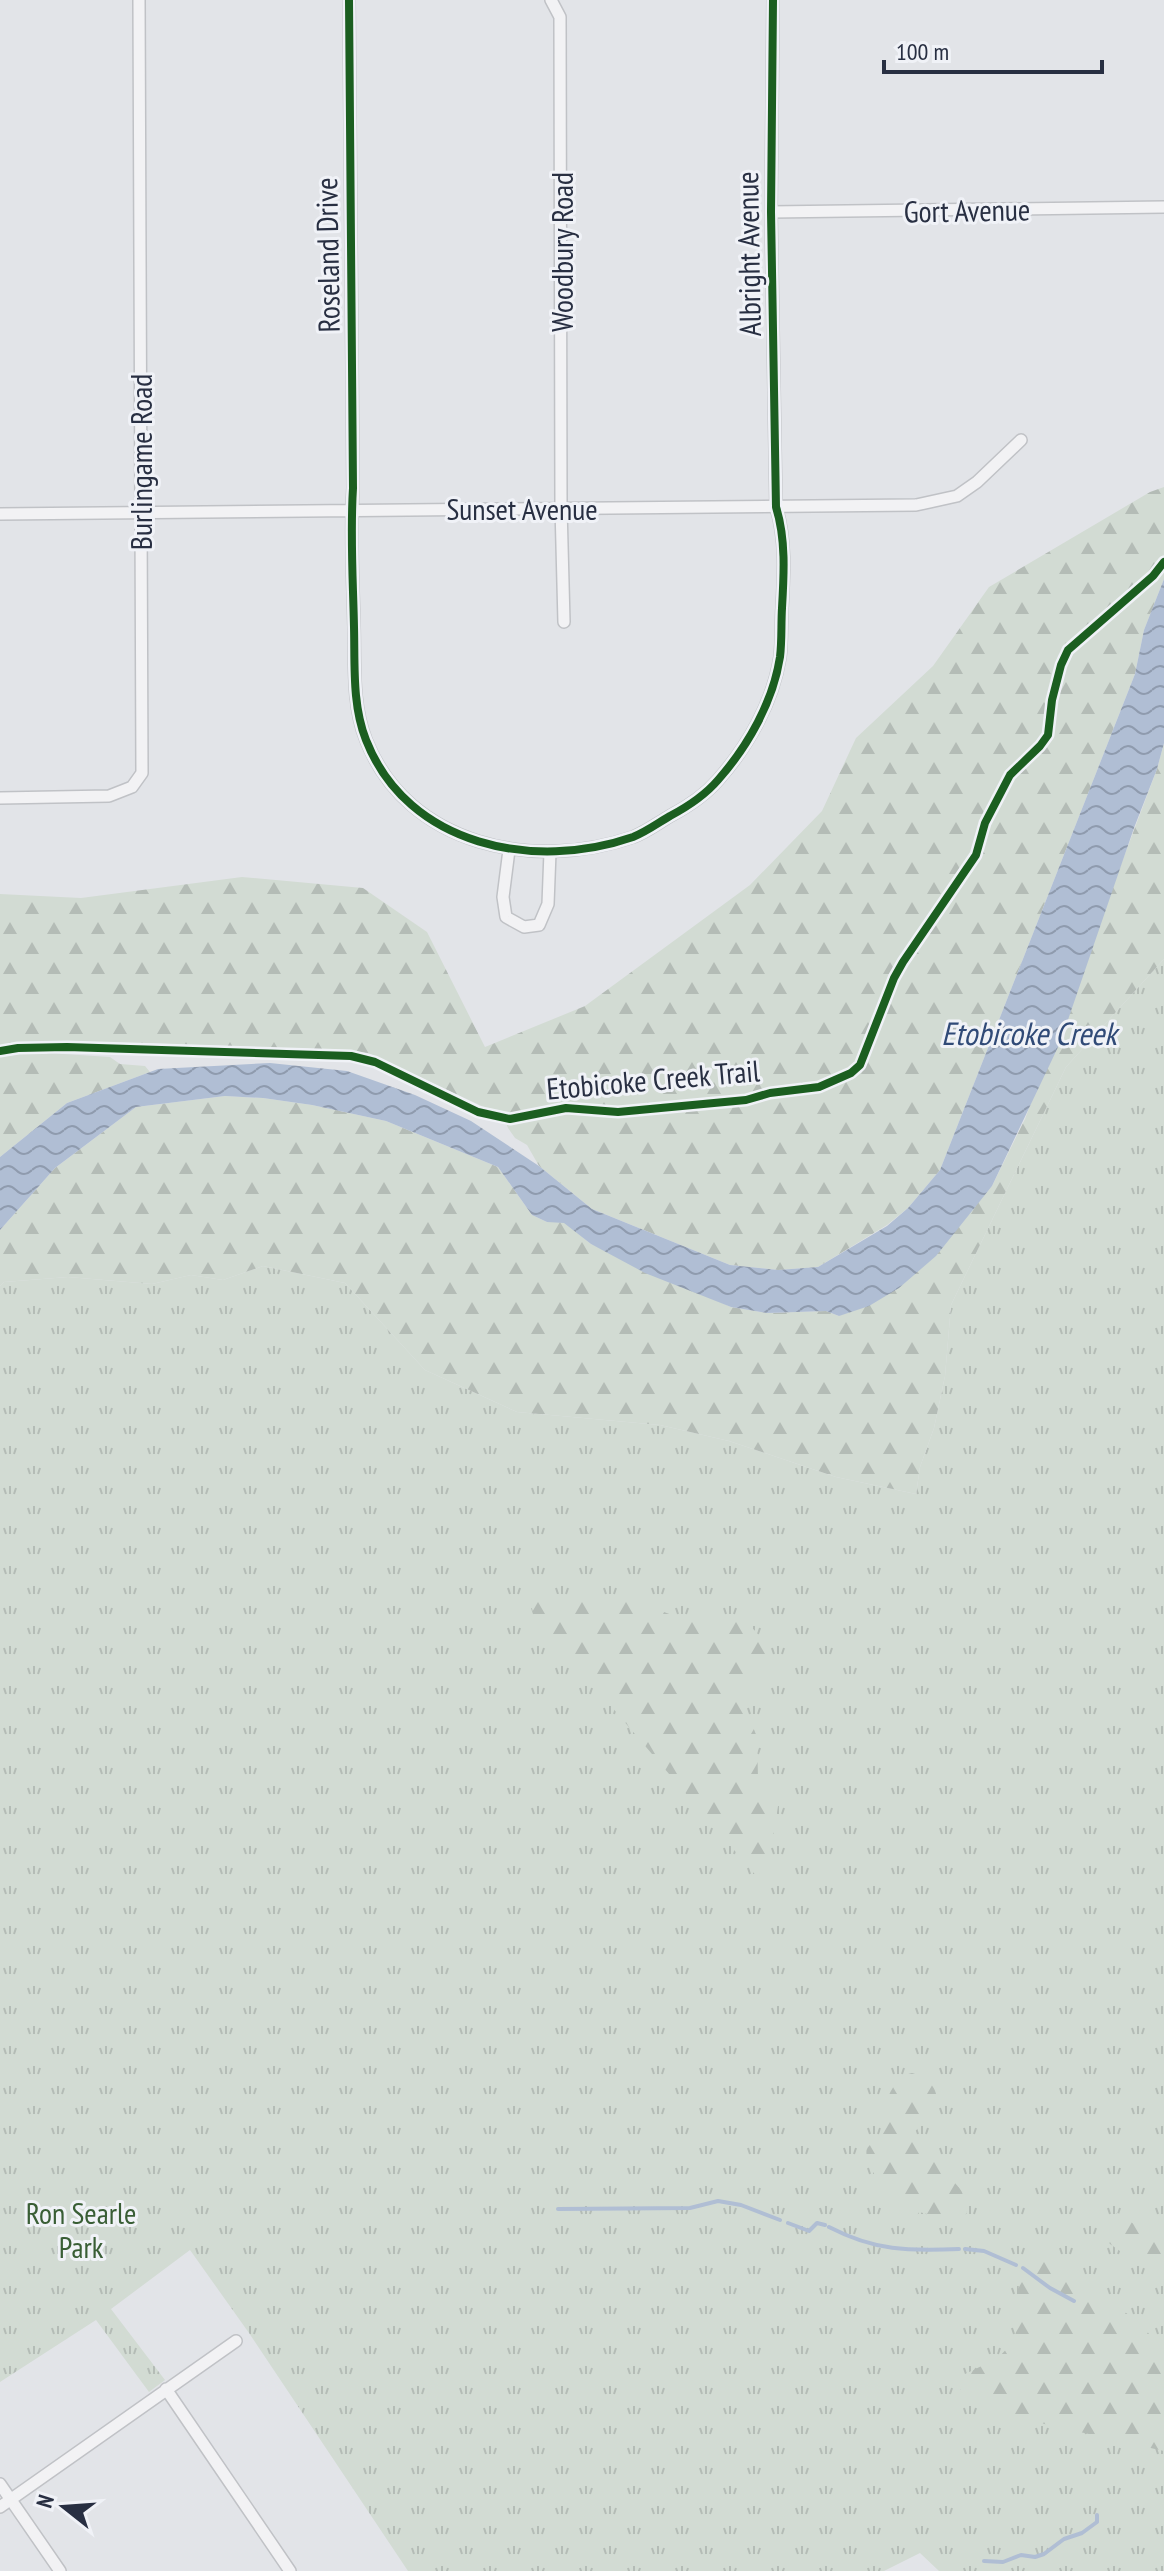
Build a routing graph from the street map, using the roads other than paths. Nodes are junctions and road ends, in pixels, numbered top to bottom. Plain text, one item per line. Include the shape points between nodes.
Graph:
1 (139, 0) edge
2 (349, 0) edge
3 (551, 0) edge
4 (773, 0) edge
5 (1164, 207) edge
6 (771, 212) junction
7 (1021, 440) dead end
8 (561, 507) junction
9 (776, 507) junction
10 (352, 509) junction
11 (140, 513) junction
12 (0, 514) edge
13 (564, 622) dead end
14 (0, 798) edge
15 (509, 850) junction
16 (550, 852) junction
17 (236, 2341) dead end
18 (166, 2389) junction
19 (0, 2484) edge
20 (5, 2503) edge
21 (60, 2571) edge
22 (290, 2571) edge

1 - 11 street, Burlingame Road
2 - 10 street, Roseland Drive
3 - 8 street, Woodbury Road via 560,17
4 - 6 street, Albright Avenue
5 - 6 street, Gort Avenue
6 - 9 street, Albright Avenue
7 - 9 street, Sunset Avenue via 977,482 941,501
8 - 9 street, Sunset Avenue
8 - 10 street, Sunset Avenue
8 - 13 street, Woodbury Road
9 - 16 street, Albright Avenue via 782,528 780,657 760,719 740,752 717,782 635,836
10 - 11 street, Sunset Avenue
10 - 15 street, Roseland Drive via 356,705 365,740 406,801 441,827
11 - 12 street, Sunset Avenue
11 - 14 street, Burlingame Road via 142,773 132,787 109,796
15 - 16 street, Roseland Drive
15 - 16 street via 506,917 524,927 539,925 548,904
17 - 18 street
18 - 20 street
18 - 22 street
19 - 20 street
20 - 21 street

